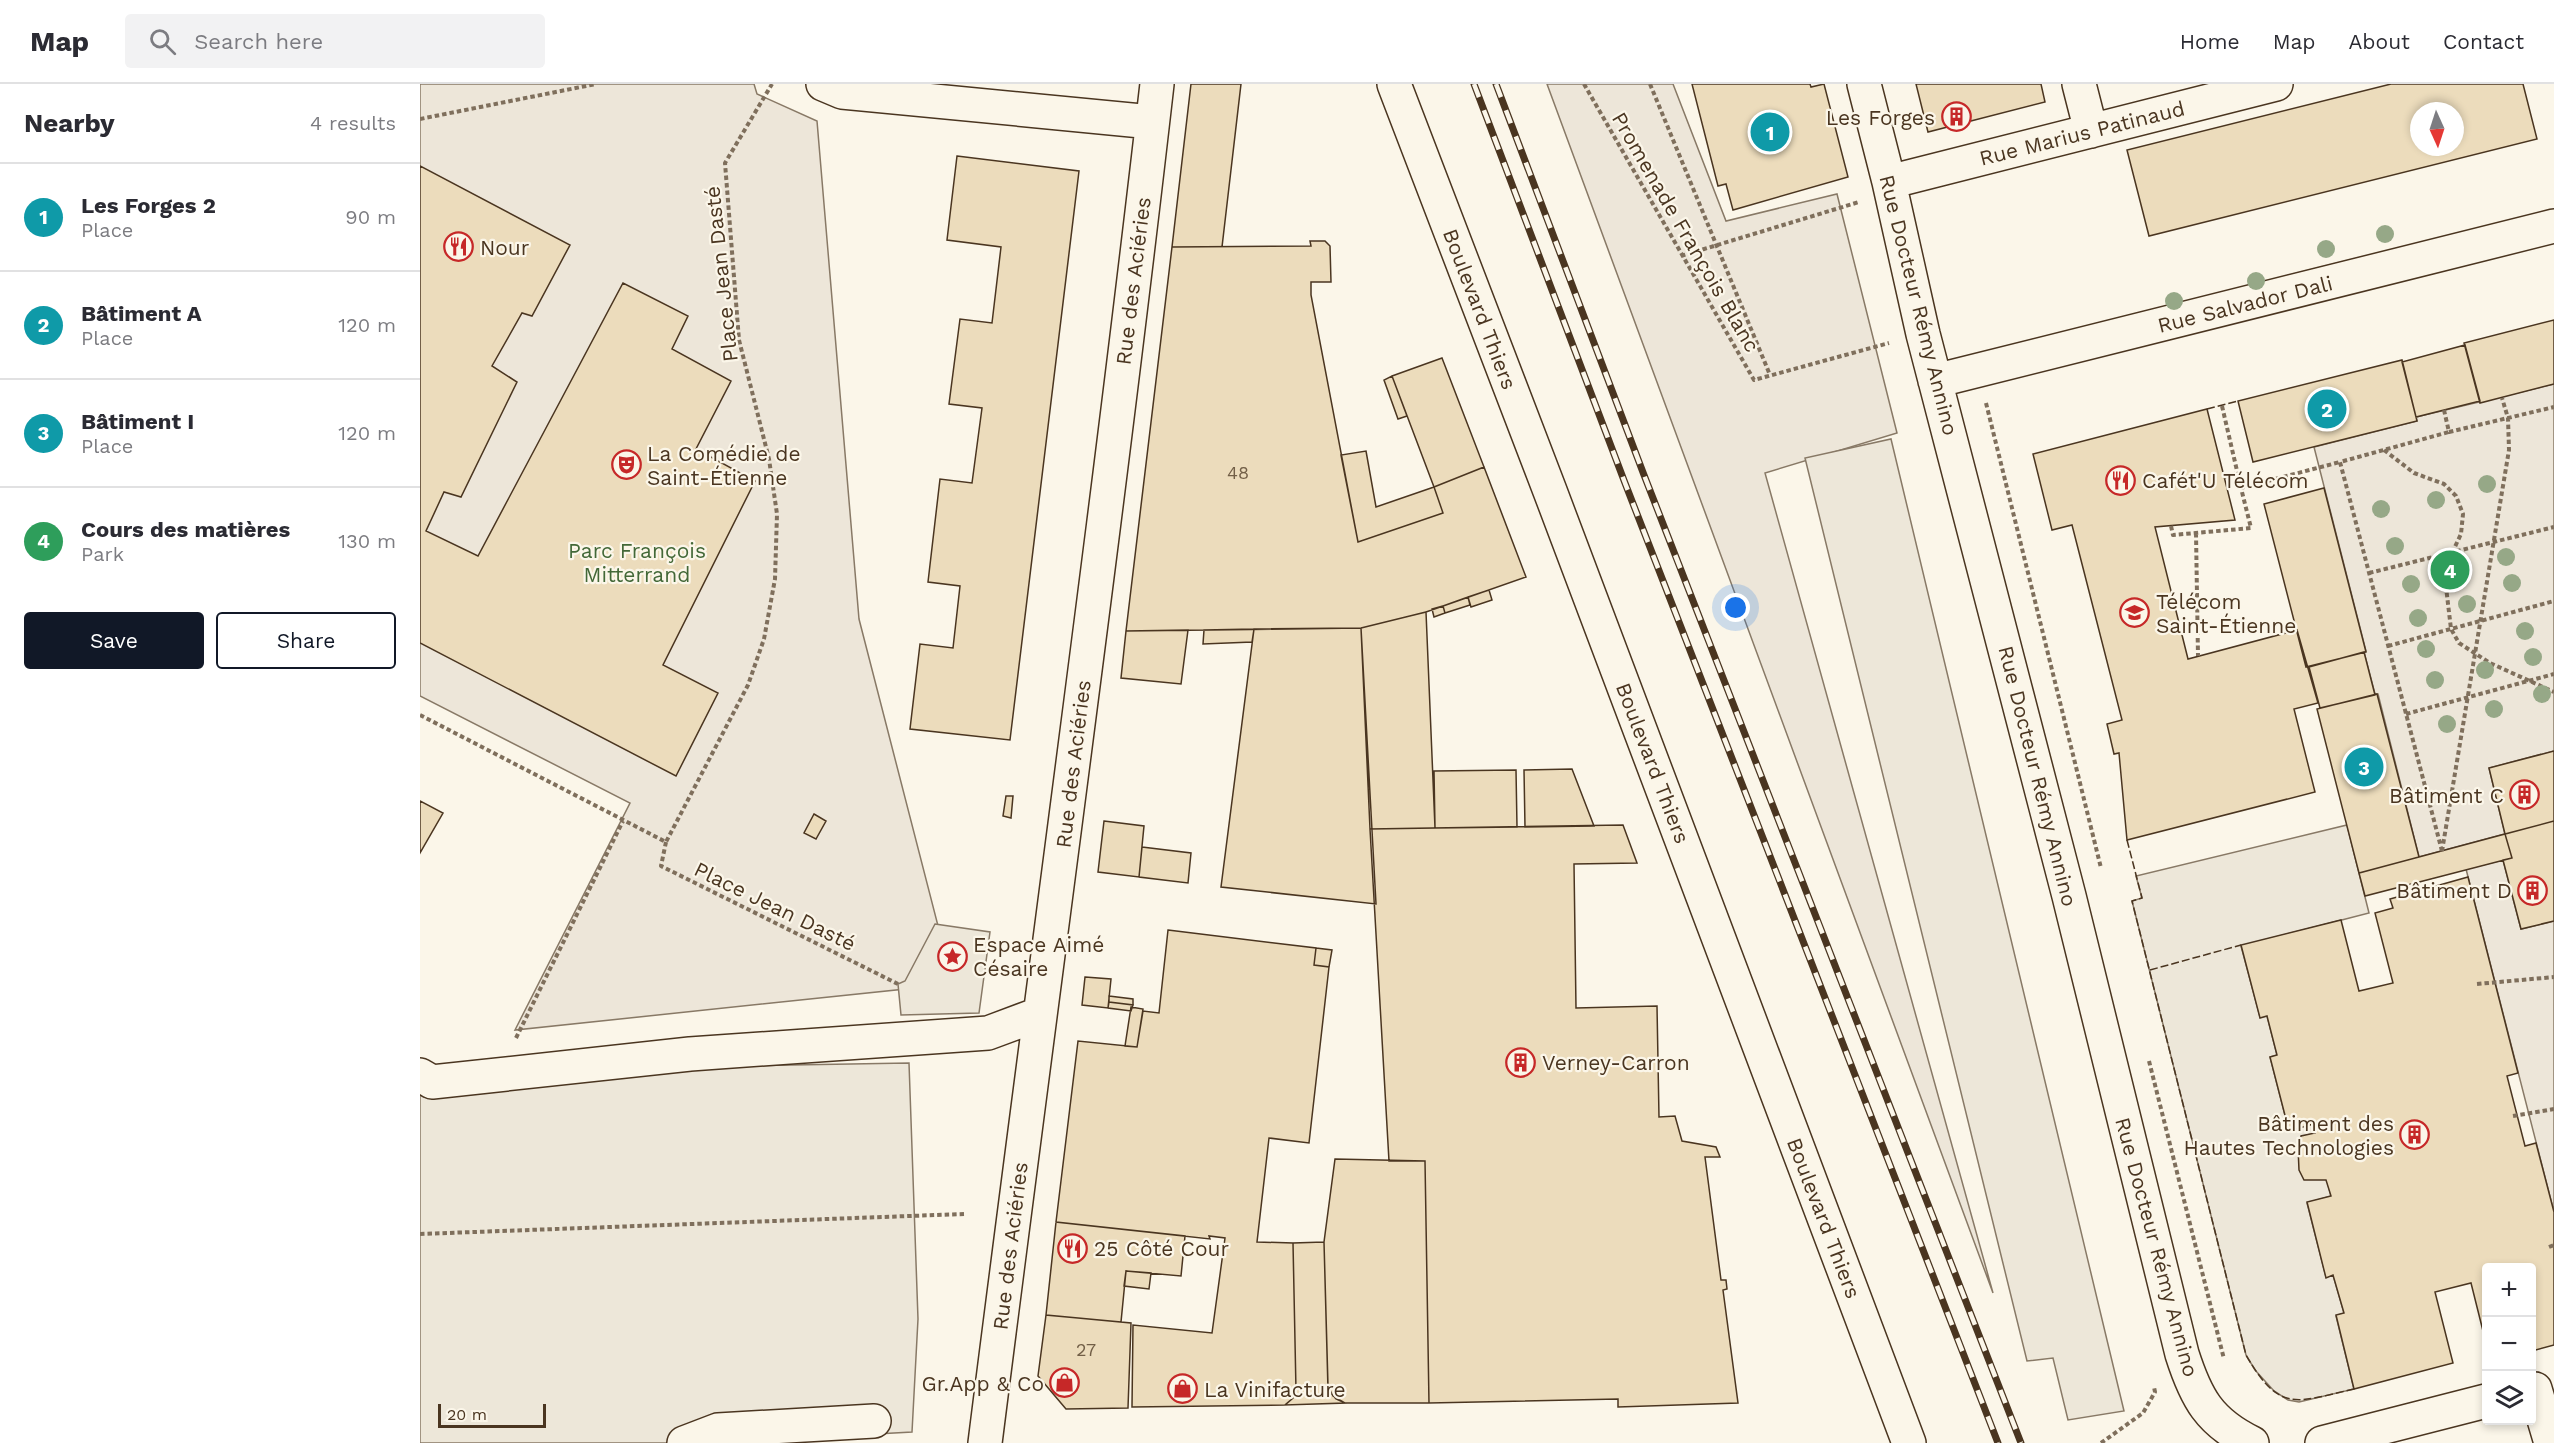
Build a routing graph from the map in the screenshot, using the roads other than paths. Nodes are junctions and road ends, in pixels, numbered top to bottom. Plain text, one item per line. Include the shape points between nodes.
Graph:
1 (824, 84) edge
2 (1157, 84) edge
3 (1394, 84) edge
4 (1864, 84) edge
5 (2079, 84) edge
6 (2276, 84) edge
7 (1152, 122) junction
8 (2091, 131) junction
9 (1890, 187) junction
10 (2554, 226) edge
11 (1935, 381) junction
12 (1039, 1014) junction
13 (420, 1075) edge
14 (2540, 1387) edge
15 (2482, 1402) edge
16 (874, 1422) dead end
17 (684, 1443) edge
18 (985, 1443) edge
19 (1909, 1443) edge
20 (2252, 1443) edge
21 (2322, 1443) edge
22 (2551, 1443) edge

1 - 7 street via 842,92
2 - 7 street, Rue des Aciéries
3 - 19 street, Boulevard Thiers
4 - 9 street, Rue Docteur Rémy Annino
5 - 8 street
6 - 8 street, Rue Marius Patinaud
7 - 12 street, Rue des Aciéries via 1071,790
8 - 9 street, Rue Marius Patinaud
9 - 11 street, Rue Docteur Rémy Annino
10 - 11 street, Rue Salvador Dali
11 - 20 street, Rue Docteur Rémy Annino via 2182,1354 2192,1384 2211,1416 2229,1432
12 - 13 street via 988,1033 690,1054 432,1082
12 - 18 street, Rue des Aciéries
14 - 22 street
15 - 21 street
16 - 17 street via 718,1430

